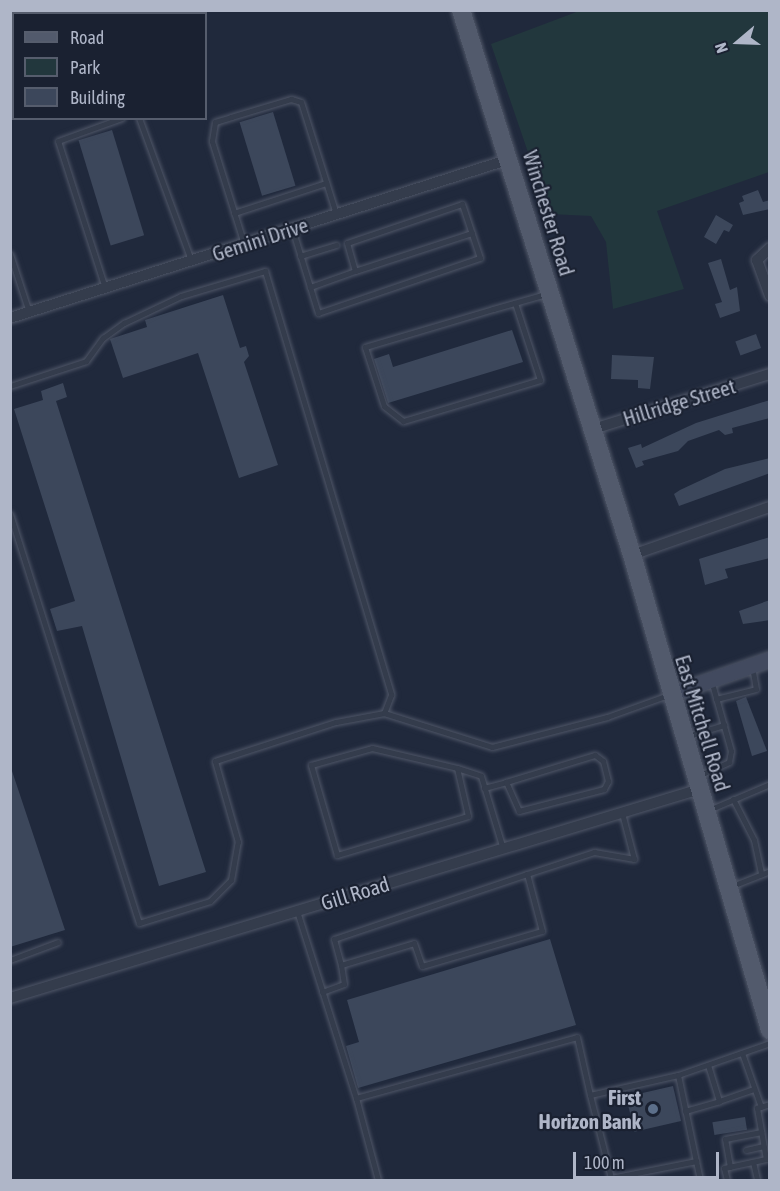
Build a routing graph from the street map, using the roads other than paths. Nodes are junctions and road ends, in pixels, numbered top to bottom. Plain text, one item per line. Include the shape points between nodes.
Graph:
1 (461, 10) edge
2 (116, 120) edge
3 (139, 120) edge
4 (510, 159) junction
5 (326, 183) junction
6 (234, 213) junction
7 (336, 214) junction
8 (291, 228) junction
9 (472, 233) junction
10 (244, 244) junction
11 (336, 245) dead end
12 (770, 248) edge
13 (10, 254) edge
14 (300, 256) junction
15 (191, 261) junction
16 (355, 271) junction
17 (310, 287) junction
18 (105, 288) junction
19 (549, 293) junction
20 (770, 296) edge
21 (515, 303) junction
22 (29, 312) junction
23 (10, 318) edge
24 (770, 374) edge
25 (10, 386) edge
26 (589, 430) junction
27 (770, 507) edge
28 (10, 514) edge
29 (632, 555) junction
30 (770, 659) edge
31 (752, 665) junction
32 (711, 680) junction
33 (670, 694) junction
34 (716, 699) junction
35 (384, 713) junction
36 (724, 725) junction
37 (684, 738) junction
38 (457, 768) junction
39 (506, 782) junction
40 (698, 783) junction
41 (770, 784) edge
42 (484, 788) junction
43 (733, 799) junction
44 (706, 811) junction
45 (622, 813) junction
46 (504, 849) junction
47 (770, 871) edge
48 (527, 874) junction
49 (761, 874) junction
50 (729, 888) junction
51 (297, 911) junction
52 (58, 942) dead end
53 (10, 960) edge
54 (341, 965) junction
55 (322, 992) junction
56 (10, 998) edge
57 (770, 1030) edge
58 (770, 1043) edge
59 (742, 1053) junction
60 (708, 1065) junction
61 (678, 1075) junction
62 (754, 1089) junction
63 (590, 1095) junction
64 (356, 1098) junction
65 (719, 1101) junction
66 (770, 1104) edge
67 (760, 1107) junction
68 (685, 1111) junction
69 (761, 1132) junction
70 (770, 1137) edge
71 (762, 1139) junction
72 (764, 1146) junction
73 (746, 1150) dead end
74 (736, 1152) dead end
75 (727, 1153) junction
76 (696, 1161) junction
77 (753, 1162) junction
78 (730, 1167) junction
79 (378, 1180) edge
80 (700, 1180) edge
81 (727, 1180) edge
82 (757, 1180) edge

1 - 4 main road, Winchester Road
2 - 18 lane via 58,141
3 - 15 lane
4 - 7 street, Gemini Drive
4 - 19 main road, Winchester Road
5 - 6 lane
5 - 6 lane via 301,102 291,99 215,122 211,131
5 - 7 lane
6 - 10 lane
7 - 8 street, Gemini Drive
8 - 10 street, Gemini Drive
8 - 14 lane
9 - 16 lane
9 - 16 lane via 462,204 347,243
9 - 17 lane via 480,258 340,305 318,312
10 - 15 street, Gemini Drive
11 - 14 lane
12 - 20 street via 757,260
13 - 22 lane
14 - 17 lane
15 - 18 street, Gemini Drive
16 - 17 lane
18 - 22 street, Gemini Drive
19 - 21 lane
19 - 26 main road, Winchester Road
21 - 21 lane via 540,380 403,421 384,406 365,347
22 - 23 street, Gemini Drive
24 - 26 street, Hillridge Street
25 - 35 lane via 86,362 103,338 124,323 181,296 265,271 391,694
26 - 29 main road, East Mitchell Road
27 - 29 street
28 - 35 lane via 139,923 210,901 231,880 238,842 215,761 336,722
29 - 33 main road, East Mitchell Road
30 - 31 street
31 - 32 street
31 - 34 lane via 756,689
32 - 33 street
32 - 34 lane
33 - 35 lane via 607,717 492,747
33 - 37 main road, East Mitchell Road
34 - 36 lane
36 - 37 lane
36 - 40 lane via 729,762
37 - 40 main road, East Mitchell Road
38 - 38 lane via 372,748 311,765 337,855 468,816
38 - 42 lane via 480,776
39 - 39 lane via 595,755 603,761 608,781 604,789 519,811
39 - 42 lane
40 - 44 main road, East Mitchell Road
40 - 45 street, Gill Road
41 - 43 lane
42 - 46 lane
43 - 44 lane
43 - 49 lane via 754,840
44 - 50 main road, East Mitchell Road
45 - 46 street, Gill Road
45 - 48 lane via 634,859 594,852
46 - 51 street, Gill Road
47 - 49 lane
48 - 54 lane via 334,939
48 - 54 lane via 542,931 422,966 414,943
49 - 50 lane
50 - 57 main road, East Mitchell Road
51 - 55 lane
51 - 56 street, Gill Road
52 - 53 lane
54 - 55 lane via 344,984
55 - 64 lane
58 - 59 lane
59 - 60 lane
59 - 62 lane
60 - 61 lane
60 - 65 lane
61 - 63 lane
61 - 68 lane
62 - 65 lane
62 - 67 lane
63 - 64 lane via 577,1037
63 - 76 lane via 611,1178
64 - 79 lane
65 - 68 lane
66 - 67 lane
67 - 69 lane
68 - 76 lane
69 - 71 lane
69 - 75 lane via 725,1139
70 - 71 lane
71 - 72 lane
72 - 73 lane
72 - 77 lane via 766,1159
74 - 75 lane
75 - 78 lane
76 - 80 lane
77 - 78 lane
77 - 82 lane
78 - 81 lane via 724,1167

